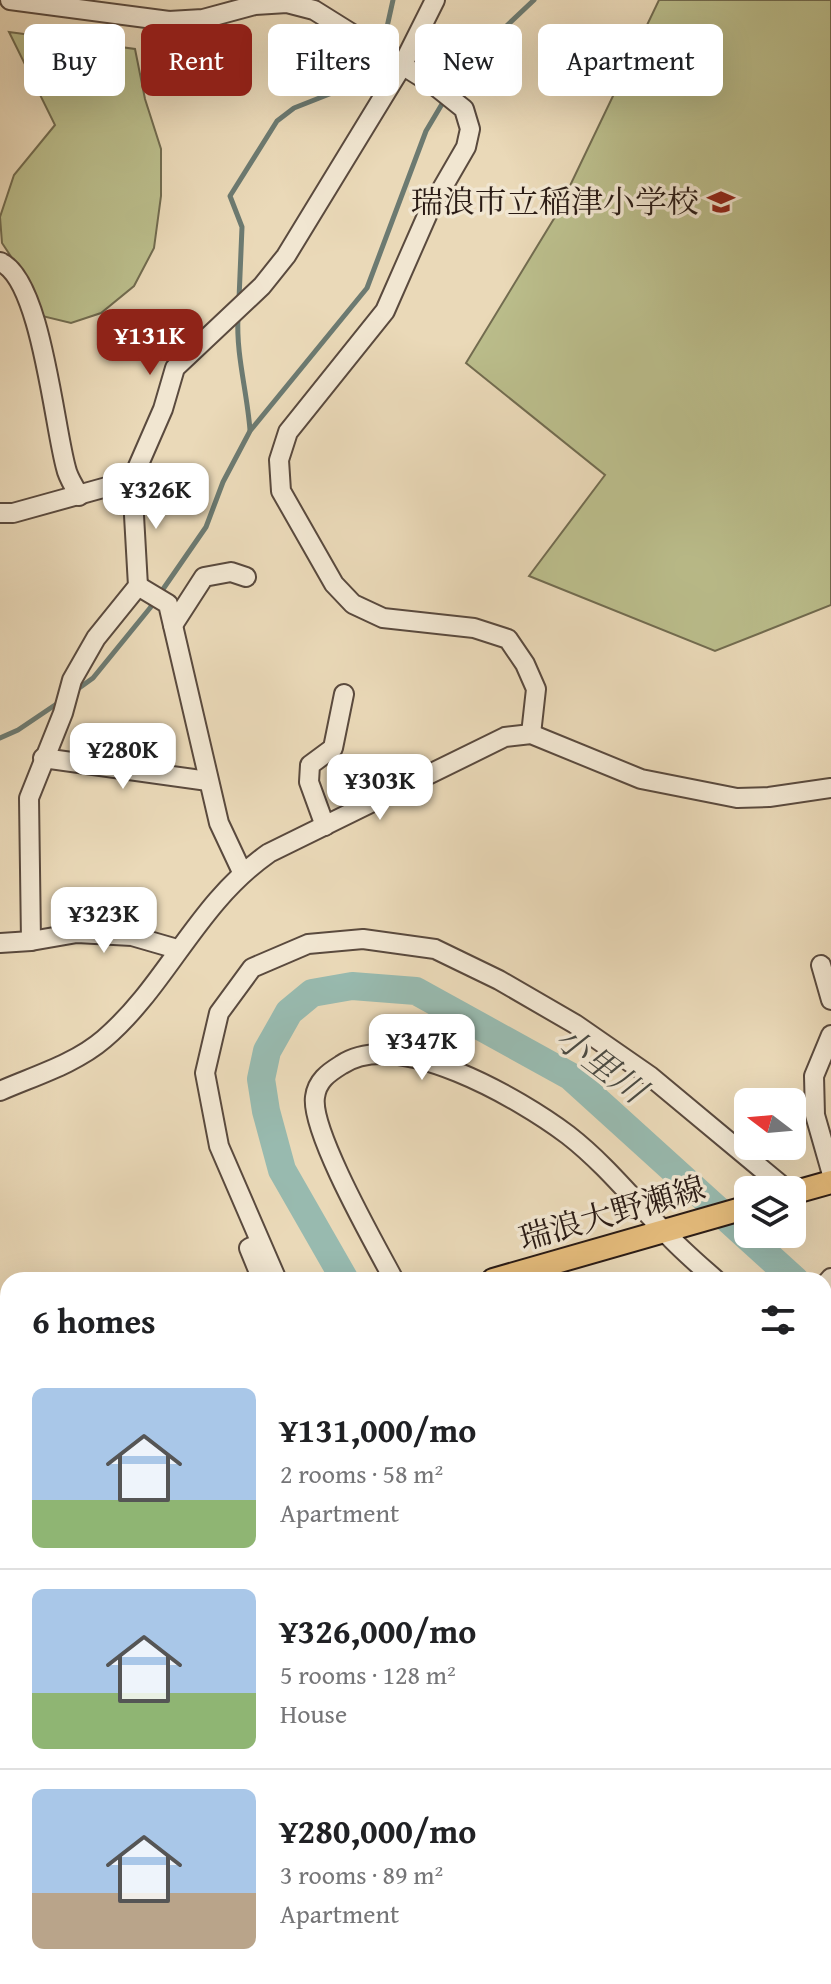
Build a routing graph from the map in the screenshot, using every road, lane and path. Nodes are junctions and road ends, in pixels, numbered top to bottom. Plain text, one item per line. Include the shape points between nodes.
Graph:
1 (10, 0) edge
2 (435, 0) edge
3 (402, 66) junction
4 (0, 262) edge
5 (132, 480) junction
6 (79, 496) junction
7 (0, 513) edge
8 (246, 577) dead end
9 (138, 586) junction
10 (173, 625) junction
11 (344, 694) dead end
12 (531, 734) junction
13 (43, 758) junction
14 (208, 781) junction
15 (831, 788) edge
16 (325, 826) junction
17 (242, 872) junction
18 (31, 941) junction
19 (0, 943) edge
20 (177, 949) junction
21 (821, 965) dead end
22 (831, 1000) edge
23 (831, 1035) edge
24 (0, 1091) edge
25 (831, 1171) edge
26 (771, 1176) edge
27 (831, 1182) edge
28 (806, 1188) edge
29 (734, 1211) edge
30 (670, 1231) junction
31 (259, 1244) junction
32 (259, 1272) edge
33 (273, 1272) edge
34 (390, 1272) edge
35 (522, 1272) edge
36 (708, 1272) edge

1 - 3 street via 169,21 287,3 314,10
2 - 3 street
3 - 5 street via 286,256 175,368
3 - 12 street via 464,109 470,129 466,147 429,211 385,311 288,432 279,460 281,491 334,584 353,604 383,618 474,628 508,639 536,689
4 - 6 street via 12,268 36,323 66,471
5 - 6 street
5 - 9 street
6 - 7 street
8 - 10 street via 231,572 204,577
9 - 10 street via 168,604
9 - 13 street via 96,638 72,680
10 - 14 street
11 - 16 street via 333,748 310,765 309,782
12 - 15 street via 641,779 737,798
12 - 16 street via 505,737
13 - 14 street
13 - 18 street via 29,798
14 - 17 street via 219,823
16 - 17 street
17 - 20 street
18 - 19 street
18 - 20 street via 77,933 132,936
20 - 24 street via 132,1012 101,1042
21 - 22 street
23 - 25 street via 814,1076 815,1115
26 - 31 street via 650,1076 499,980 435,949 363,939 308,944 252,968 219,1013 205,1073 219,1146
27 - 28 main road
29 - 30 main road, 瑞浪大野瀬線
30 - 34 street via 568,1135 493,1088 442,1065 384,1053 352,1058 323,1077 315,1098 321,1134
30 - 35 main road, 瑞浪大野瀬線
30 - 36 street
31 - 32 street via 249,1248
31 - 33 street

